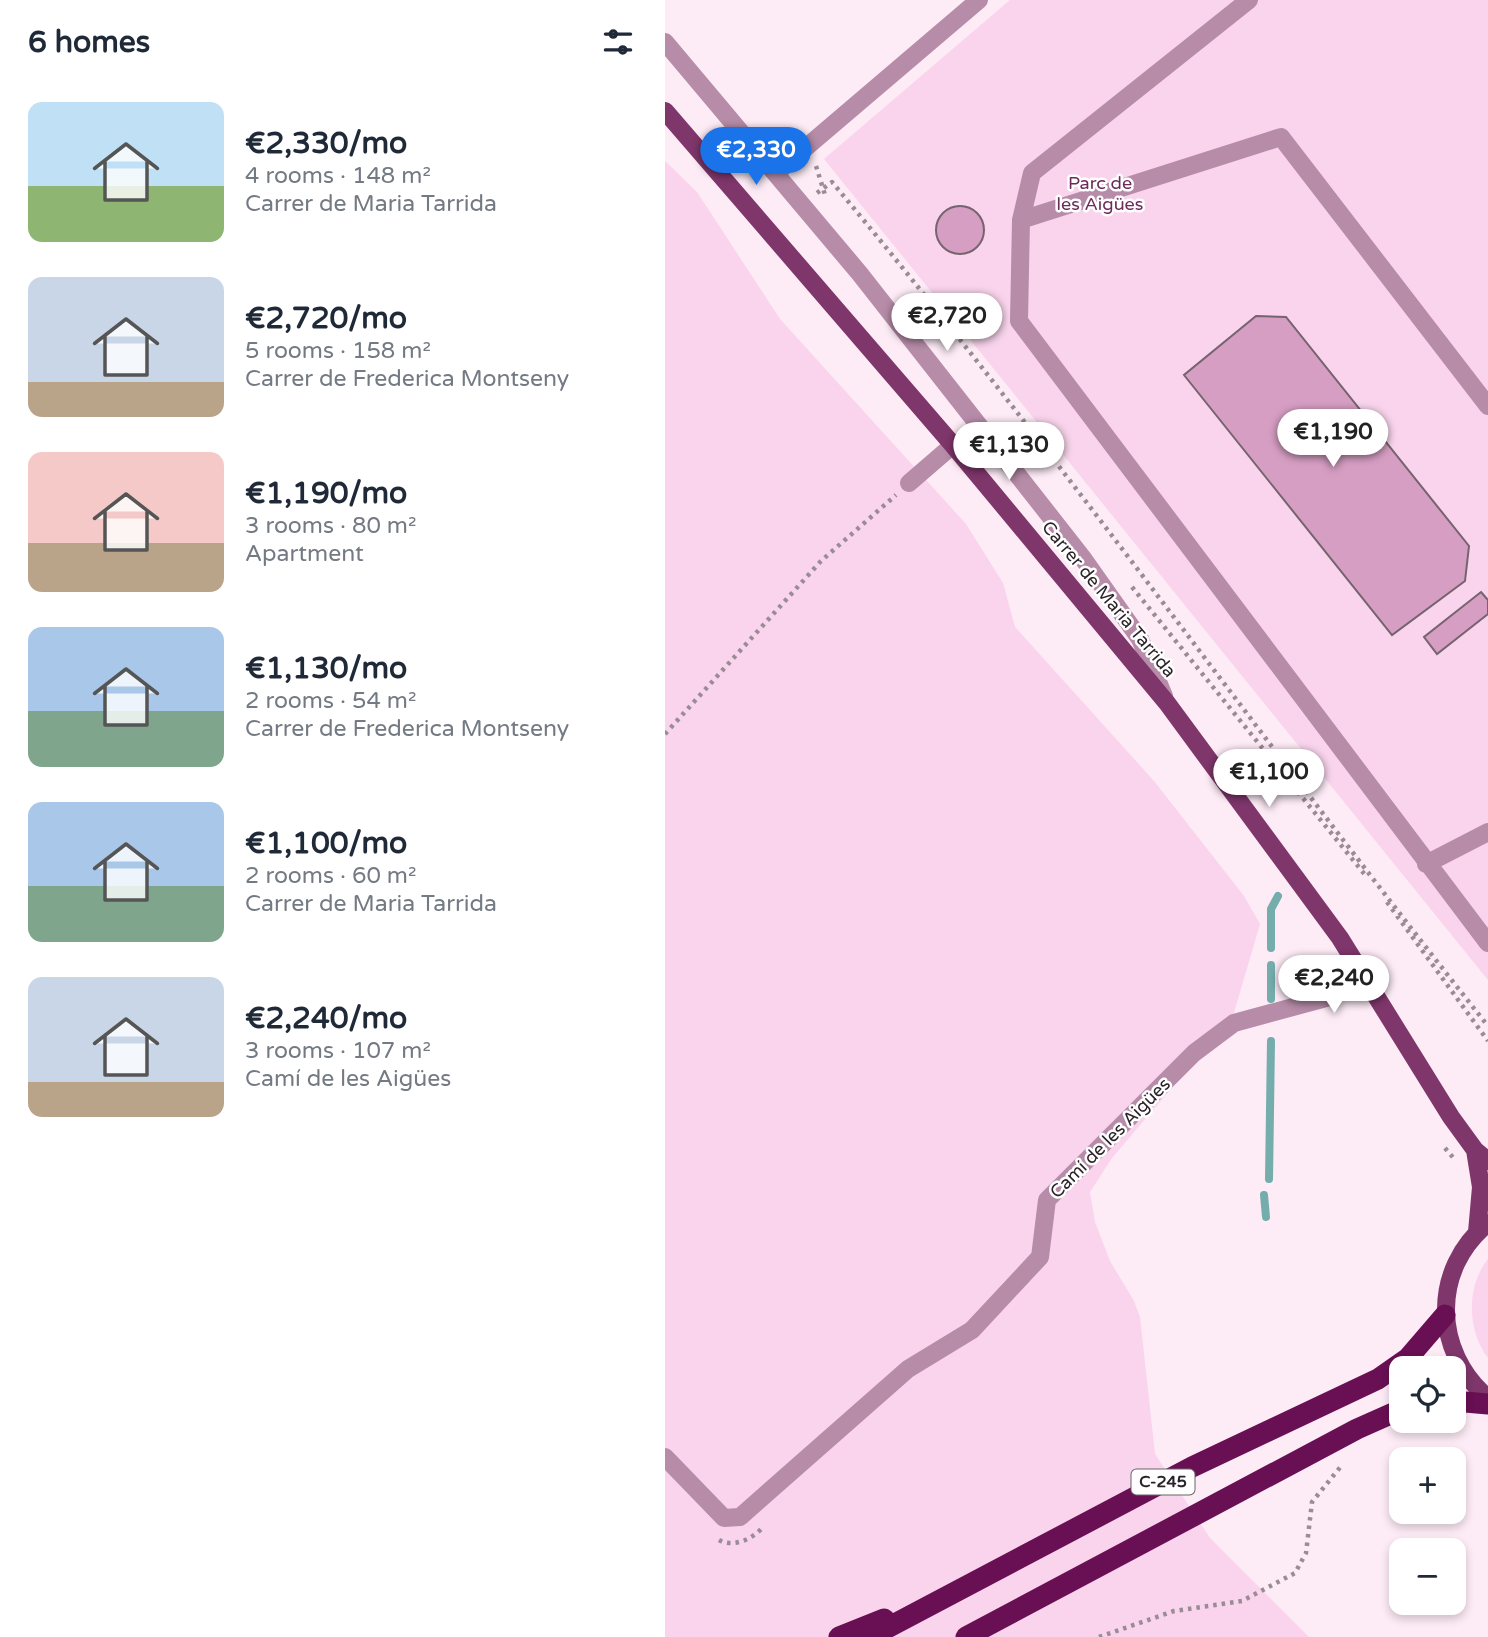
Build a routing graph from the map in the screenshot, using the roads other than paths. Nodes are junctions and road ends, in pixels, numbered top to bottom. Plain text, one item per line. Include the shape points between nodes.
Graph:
1 (979, 0) edge
2 (1249, 0) edge
3 (665, 42) edge
4 (665, 111) edge
5 (776, 173) junction
6 (1021, 220) junction
7 (1488, 406) edge
8 (953, 445) junction
9 (909, 483) road end
10 (1167, 702) junction
11 (1488, 832) edge
12 (1426, 864) junction
13 (1488, 943) edge
14 (1365, 978) junction
15 (1475, 1156) edge
16 (1483, 1227) edge
17 (1445, 1315) junction
18 (1488, 1398) edge
19 (1466, 1402) edge
20 (1488, 1404) edge
21 (1389, 1415) edge
22 (665, 1457) edge
23 (969, 1583) junction
24 (839, 1637) edge
25 (870, 1637) edge
26 (966, 1637) edge

1 - 5 street
2 - 6 street via 1032,173
3 - 5 street
4 - 8 main road, Carrer de Maria Tarrida
5 - 10 street via 1082,557 1140,639
6 - 7 street via 1281,137
6 - 12 street via 1019,321
8 - 9 street
8 - 10 main road, Carrer de Maria Tarrida
10 - 14 main road, Carrer de Maria Tarrida
11 - 12 street
12 - 13 street
14 - 15 main road, Carrer de Maria Tarrida
14 - 22 street, Camí de les Aigües via 1326,998 1234,1023 1193,1053 1047,1200 1040,1257 972,1330 908,1369 740,1517 724,1518
15 - 16 main road
16 - 17 main road via 1461,1253 1450,1276
17 - 18 main road via 1457,1361
17 - 23 highway, C-245 via 1408,1358 1378,1379 1192,1467
19 - 20 highway
21 - 26 highway, C-245
23 - 24 highway
23 - 25 highway, C-245

